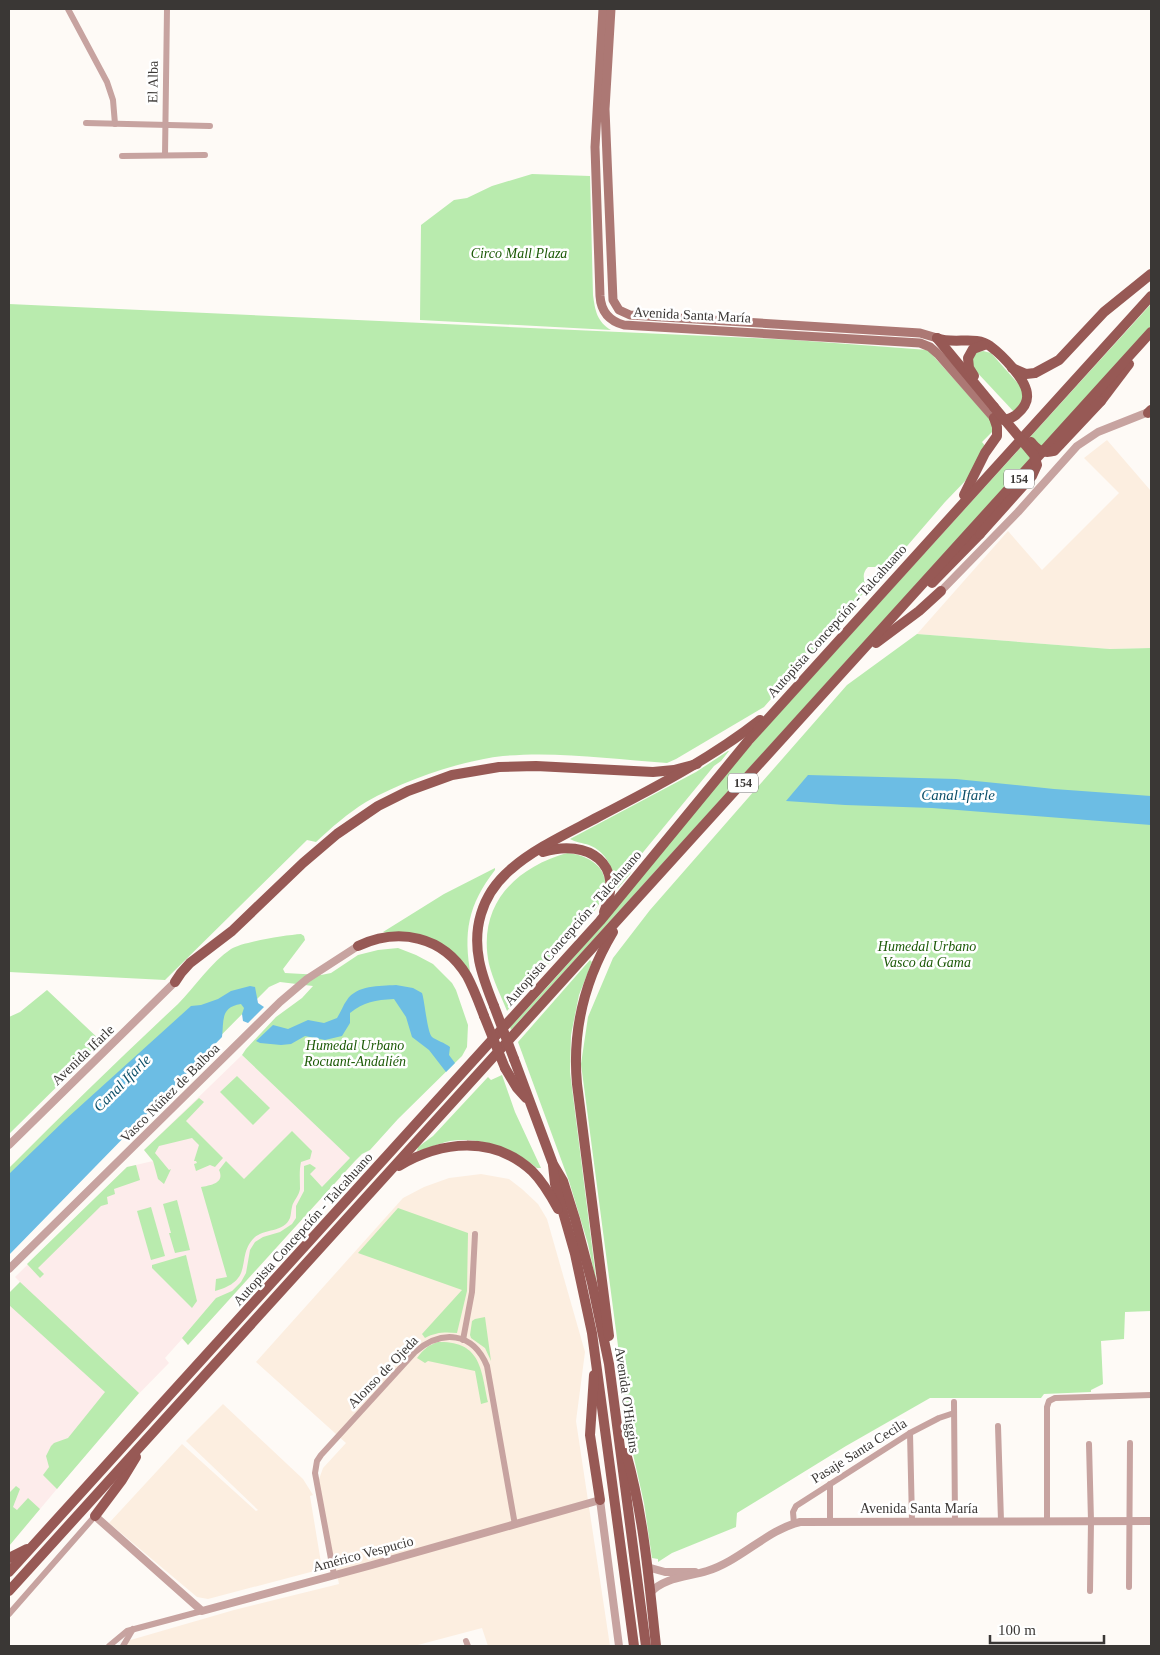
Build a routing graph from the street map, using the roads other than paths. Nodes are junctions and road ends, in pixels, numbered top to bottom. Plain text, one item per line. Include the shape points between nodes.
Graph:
1 (68, 9) edge
2 (167, 9) edge
3 (602, 9) edge
4 (611, 9) edge
5 (86, 123) dead end
6 (115, 124) junction
7 (165, 126) junction
8 (210, 126) dead end
9 (165, 155) junction
10 (205, 155) dead end
11 (122, 156) dead end
12 (1151, 274) edge
13 (1151, 296) edge
14 (1151, 332) edge
15 (937, 338) junction
16 (1142, 342) junction
17 (990, 346) junction
18 (1012, 368) junction
19 (996, 405) junction
20 (1150, 412) edge
21 (994, 418) junction
22 (947, 520) junction
23 (941, 591) joint
24 (895, 615) junction
25 (859, 656) junction
26 (781, 704) junction
27 (697, 764) junction
28 (526, 859) junction
29 (627, 910) junction
30 (600, 922) junction
31 (358, 946) joint
32 (175, 982) joint
33 (529, 1102) junction
34 (9, 1145) edge
35 (553, 1164) junction
36 (388, 1174) junction
37 (567, 1226) junction
38 (475, 1234) dead end
39 (9, 1269) edge
40 (463, 1340) junction
41 (595, 1354) junction
42 (609, 1364) junction
43 (1151, 1395) edge
44 (954, 1402) dead end
45 (954, 1413) junction
46 (998, 1426) dead end
47 (618, 1431) junction
48 (910, 1433) junction
49 (148, 1438) junction
50 (1130, 1443) dead end
51 (1089, 1444) dead end
52 (830, 1484) junction
53 (600, 1500) junction
54 (95, 1516) junction
55 (830, 1521) junction
56 (912, 1521) junction
57 (955, 1521) junction
58 (1001, 1521) junction
59 (1047, 1521) junction
60 (1091, 1521) junction
61 (1129, 1521) junction
62 (1151, 1521) edge
63 (794, 1524) junction
64 (515, 1525) junction
65 (32, 1547) junction
66 (9, 1558) edge
67 (647, 1567) junction
68 (9, 1572) edge
69 (699, 1572) junction
70 (334, 1575) junction
71 (1129, 1587) dead end
72 (9, 1591) edge
73 (1090, 1591) dead end
74 (650, 1594) junction
75 (202, 1611) junction
76 (9, 1614) edge
77 (133, 1629) junction
78 (109, 1646) edge
79 (123, 1646) edge
80 (618, 1646) edge
81 (634, 1646) edge
82 (646, 1646) edge
83 (656, 1646) edge

1 - 6 street via 107,82 113,100
2 - 7 street, El Alba
3 - 21 main road, Avenida Santa María via 595,178 600,296 608,316 624,325 920,343 938,354
4 - 15 main road, Avenida Santa María via 606,146 614,300 618,310 633,316 920,333
5 - 6 street
6 - 7 street
7 - 8 street
7 - 9 street, El Alba
9 - 10 street
9 - 11 street
12 - 18 main road via 1107,308 1059,360 1035,374
13 - 22 main road, Autopista Concepción - Talcahuano / 154
14 - 16 main road, Autopista Concepción - Talcahuano / 154
15 - 17 main road via 981,342
15 - 19 main road
16 - 19 main road, bridge via 1127,368 1101,401 1057,449 1040,451
16 - 24 main road, Autopista Concepción - Talcahuano / 154
17 - 18 main road
17 - 19 main road via 976,347 967,361 971,372
18 - 21 main road via 1026,388 1026,404 1011,418
19 - 24 main road, bridge via 1034,455 1037,465 1032,476 945,571
20 - 23 street via 1098,432 1078,446
21 - 22 main road via 998,427 995,439 967,492
22 - 26 main road, Autopista Concepción - Talcahuano / 154
23 - 25 main road
24 - 25 main road, Autopista Concepción - Talcahuano / 154
25 - 29 main road, Autopista Concepción - Talcahuano / 154
26 - 27 main road
26 - 30 main road, Autopista Concepción - Talcahuano / 154
27 - 28 main road
27 - 32 main road via 653,772 499,766 452,775 408,791 378,806 337,834 232,931 190,963
28 - 30 main road via 564,848 583,849 594,855 605,868 610,884 608,902
28 - 33 main road, Avenida O'Higgins, bridge via 498,882 488,898 479,921 477,938 479,962
29 - 36 main road, Autopista Concepción - Talcahuano / 154
29 - 42 main road via 604,948 587,988 575,1053 609,1332
30 - 65 main road, Autopista Concepción - Talcahuano / 154
31 - 33 main road, bridge via 390,936 415,938 436,945 452,957 471,984 505,1068 516,1088
31 - 39 street, Vasco Núñez de Balboa via 307,979 267,1014
32 - 34 street, Avenida Ifarle
33 - 35 main road, Avenida O'Higgins
35 - 37 main road, Avenida O'Higgins
35 - 42 main road, Avenida O'Higgins via 563,1182 575,1219
36 - 37 main road via 409,1160 439,1148 470,1145 491,1148 509,1155 532,1171
36 - 49 main road, Autopista Concepción - Talcahuano
37 - 41 main road, Avenida O'Higgins
38 - 40 street via 472,1292
40 - 64 street via 477,1350 487,1366
40 - 70 street, Alonso de Ojeda via 441,1338 421,1347 319,1458 315,1473
41 - 53 main road via 590,1428
41 - 81 main road, Avenida O'Higgins
42 - 47 main road, Avenida O'Higgins
43 - 59 street via 1055,1398 1049,1401
44 - 45 street
45 - 48 street, Pasaje Santa Cecila
45 - 57 street
46 - 58 street
47 - 67 main road via 633,1481
47 - 82 main road, Avenida O'Higgins
48 - 52 street, Pasaje Santa Cecila
48 - 56 street
49 - 54 main road
49 - 72 main road, Autopista Concepción - Talcahuano
50 - 61 street
51 - 60 street
52 - 55 street
52 - 63 street, Pasaje Santa Cecila via 795,1507
53 - 64 street, Américo Vespucio
53 - 80 street
54 - 75 street
54 - 76 street
55 - 56 street, Avenida Santa María
55 - 63 street, Avenida Santa María
56 - 57 street, Avenida Santa María
57 - 58 street, Avenida Santa María
58 - 59 street, Avenida Santa María
59 - 60 street, Avenida Santa María
60 - 61 street, Avenida Santa María
60 - 73 street
61 - 62 street, Avenida Santa María
61 - 71 street
63 - 69 street, Avenida Santa María via 713,1568
64 - 70 street, Américo Vespucio
65 - 66 main road
65 - 68 main road, Autopista Concepción - Talcahuano
67 - 69 street via 665,1572
67 - 74 main road
69 - 74 street, Avenida Santa María via 660,1584
70 - 75 street, Américo Vespucio
74 - 83 main road
75 - 77 street, Américo Vespucio
77 - 78 street, Américo Vespucio
77 - 79 street

